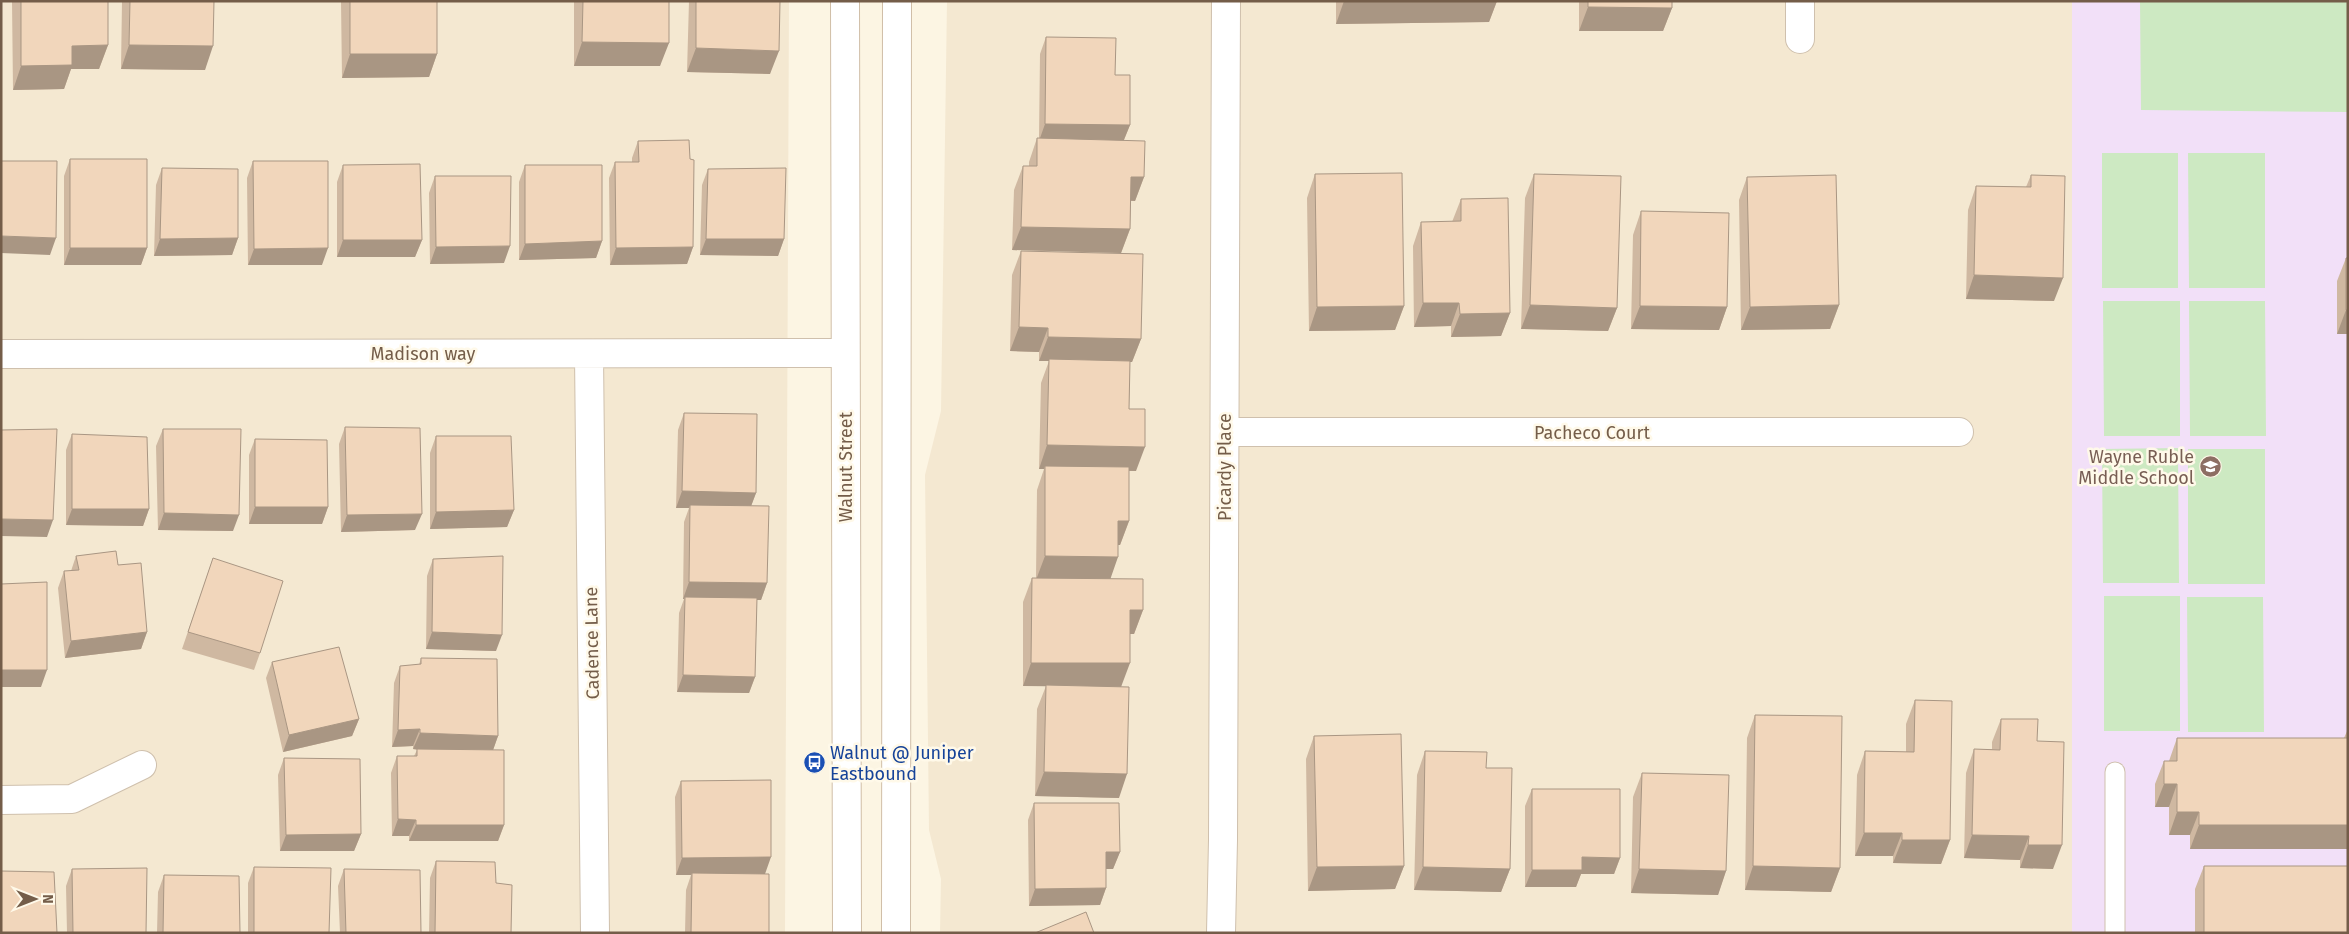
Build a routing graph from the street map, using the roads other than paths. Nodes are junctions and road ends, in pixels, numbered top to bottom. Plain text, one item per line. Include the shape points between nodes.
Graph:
1 (845, 1) edge
2 (897, 1) edge
3 (1226, 1) edge
4 (1800, 1) edge
5 (1800, 39) dead end
6 (845, 353) junction
7 (1, 354) edge
8 (589, 354) junction
9 (1225, 432) junction
10 (1959, 432) dead end
11 (142, 765) dead end
12 (2115, 772) dead end
13 (1, 800) edge
14 (595, 933) edge
15 (847, 933) edge
16 (896, 933) edge
17 (1221, 933) edge
18 (2116, 933) edge

1 - 6 street, Walnut Street
2 - 16 street
3 - 9 street, Picardy Place
4 - 5 street
6 - 8 street, Madison way
6 - 15 street, Walnut Street
7 - 8 street, Madison way
8 - 14 street, Cadence Lane
9 - 10 street, Pacheco Court
9 - 17 street, Picardy Place
11 - 13 street via 72,799
12 - 18 lane

